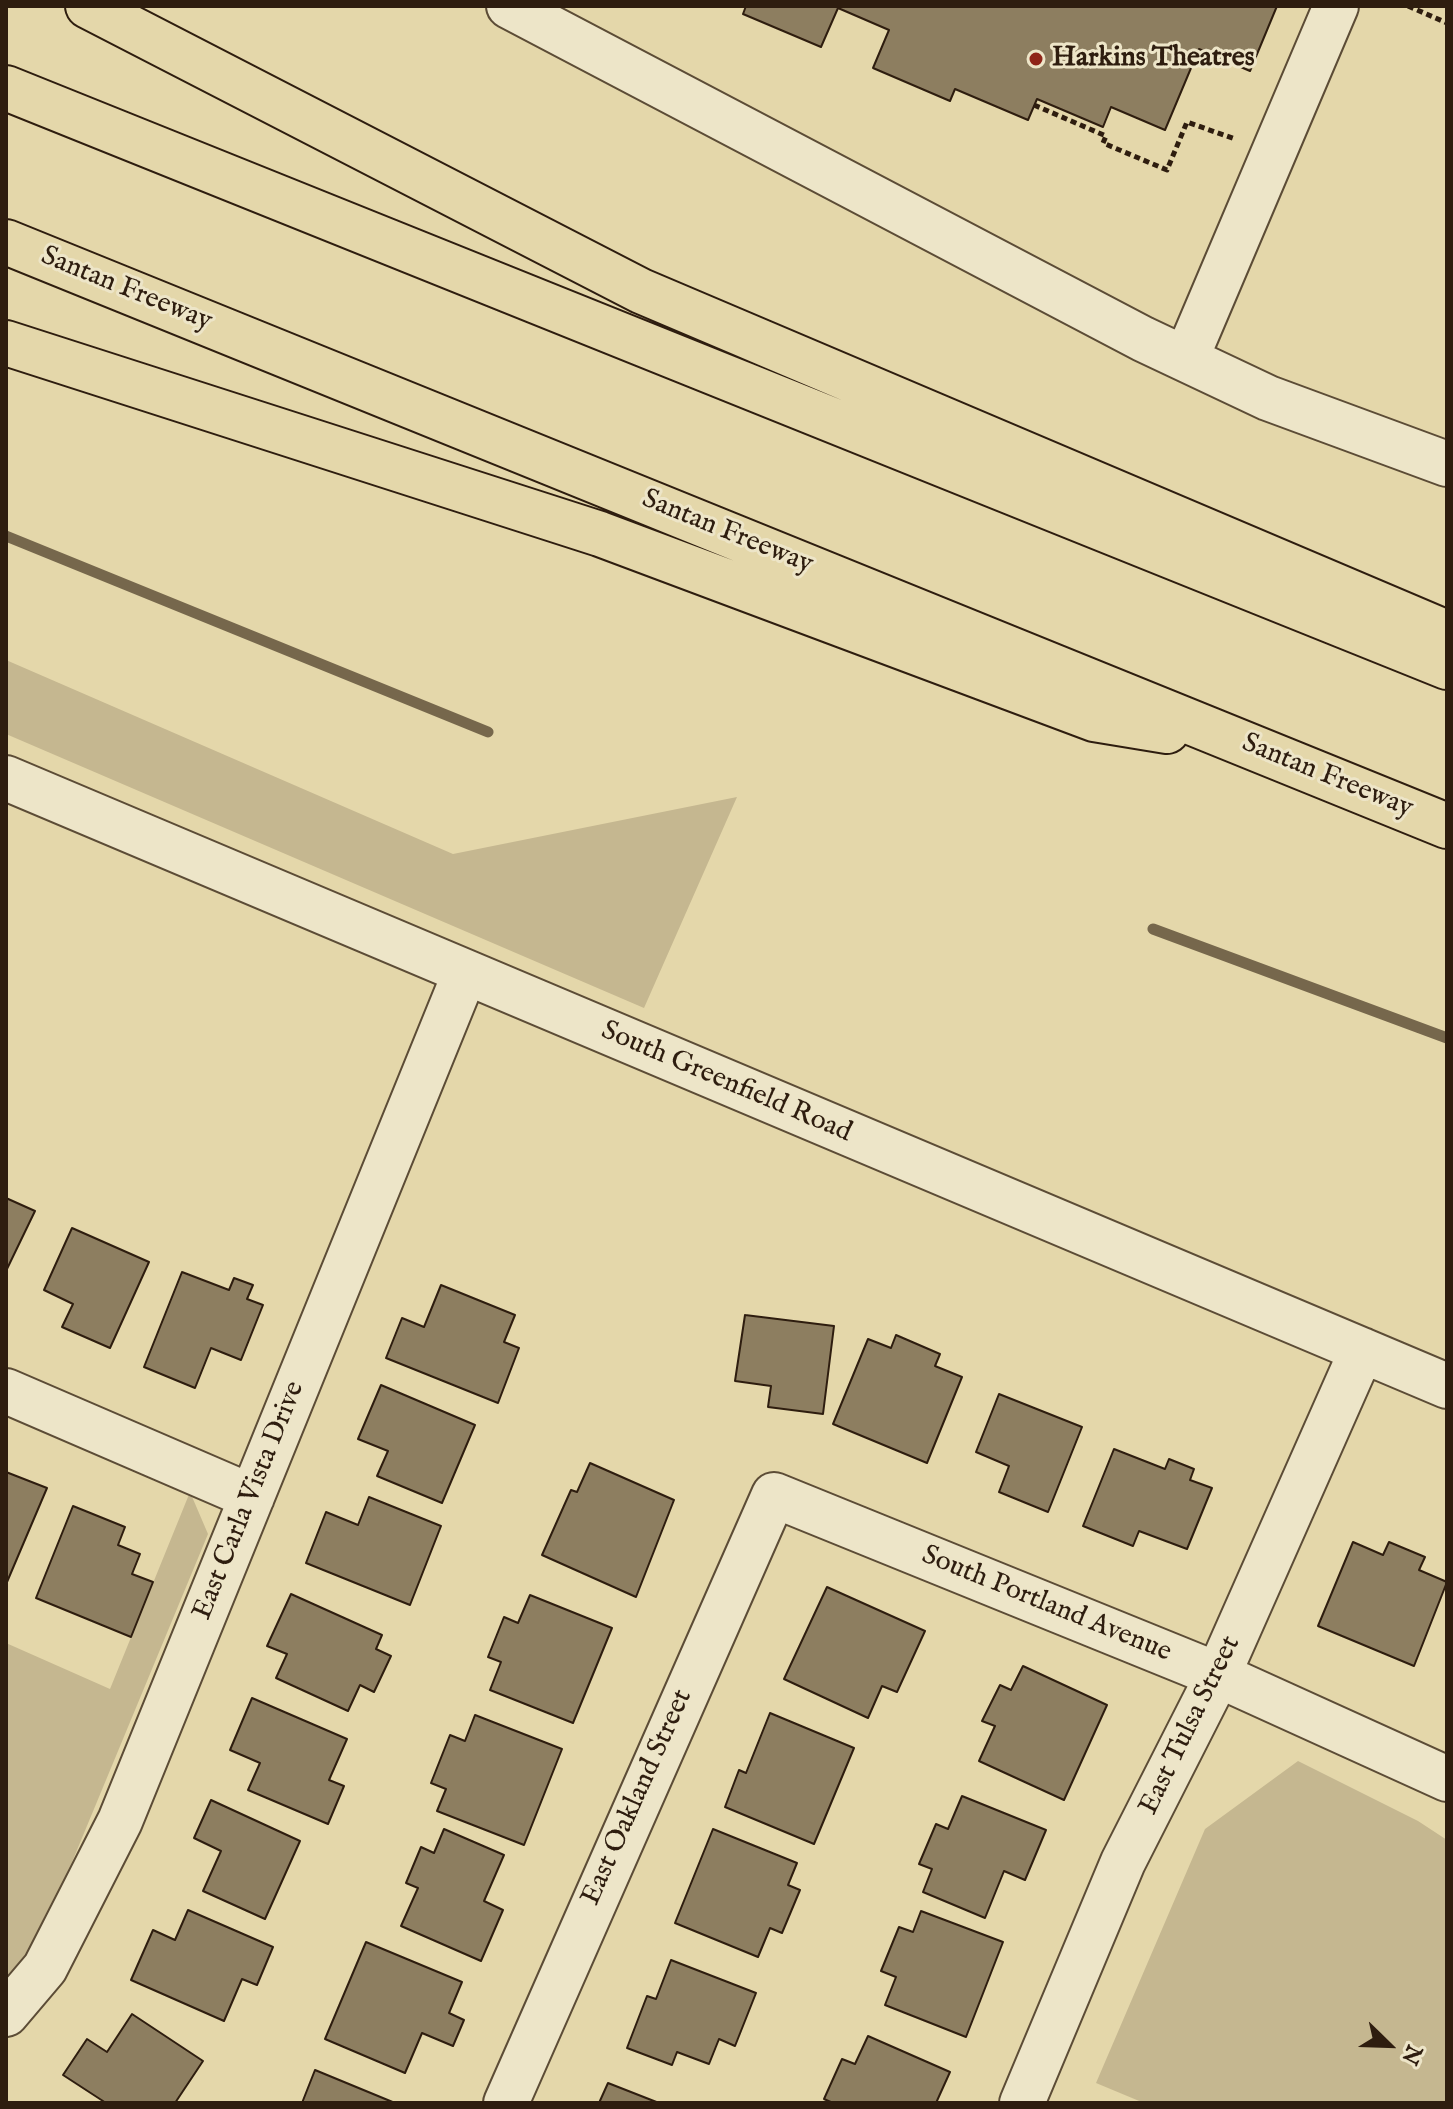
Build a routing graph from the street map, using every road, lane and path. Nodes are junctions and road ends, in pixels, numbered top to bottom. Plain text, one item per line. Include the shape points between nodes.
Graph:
1 (88, 6) edge
2 (509, 6) edge
3 (1336, 6) edge
4 (1412, 7) edge
5 (1447, 22) edge
6 (6, 88) edge
7 (1034, 105) dead end
8 (1239, 128) dead end
9 (6, 242) edge
10 (6, 343) edge
11 (1186, 359) junction
12 (1447, 464) edge
13 (1447, 633) edge
14 (1447, 667) edge
15 (1248, 744) junction
16 (6, 778) edge
17 (1447, 826) edge
18 (465, 973) junction
19 (1362, 1350) junction
20 (1447, 1386) edge
21 (6, 1391) edge
22 (774, 1495) joint
23 (252, 1497) junction
24 (1218, 1675) junction
25 (1447, 1779) edge
26 (6, 2014) edge
27 (506, 2103) edge
28 (1022, 2103) edge

1 - 13 highway via 641,291
2 - 11 street
3 - 11 street
4 - 5 path
6 - 14 highway
7 - 8 path via 1167,170 1187,122 1234,142
9 - 15 highway, Santan Freeway
10 - 15 highway via 600,534 1094,719
11 - 12 street via 1268,398
15 - 17 highway, Santan Freeway
16 - 18 street, South Greenfield Road
18 - 19 street, South Greenfield Road
18 - 23 street, East Carla Vista Drive
19 - 20 street, South Greenfield Road
19 - 24 street, East Tulsa Street
21 - 23 street
22 - 24 street, South Portland Avenue
22 - 27 street, East Oakland Street
23 - 26 street, East Carla Vista Drive via 120,1821 45,1968
24 - 25 street, South Portland Avenue
24 - 28 street, East Tulsa Street via 1123,1862

